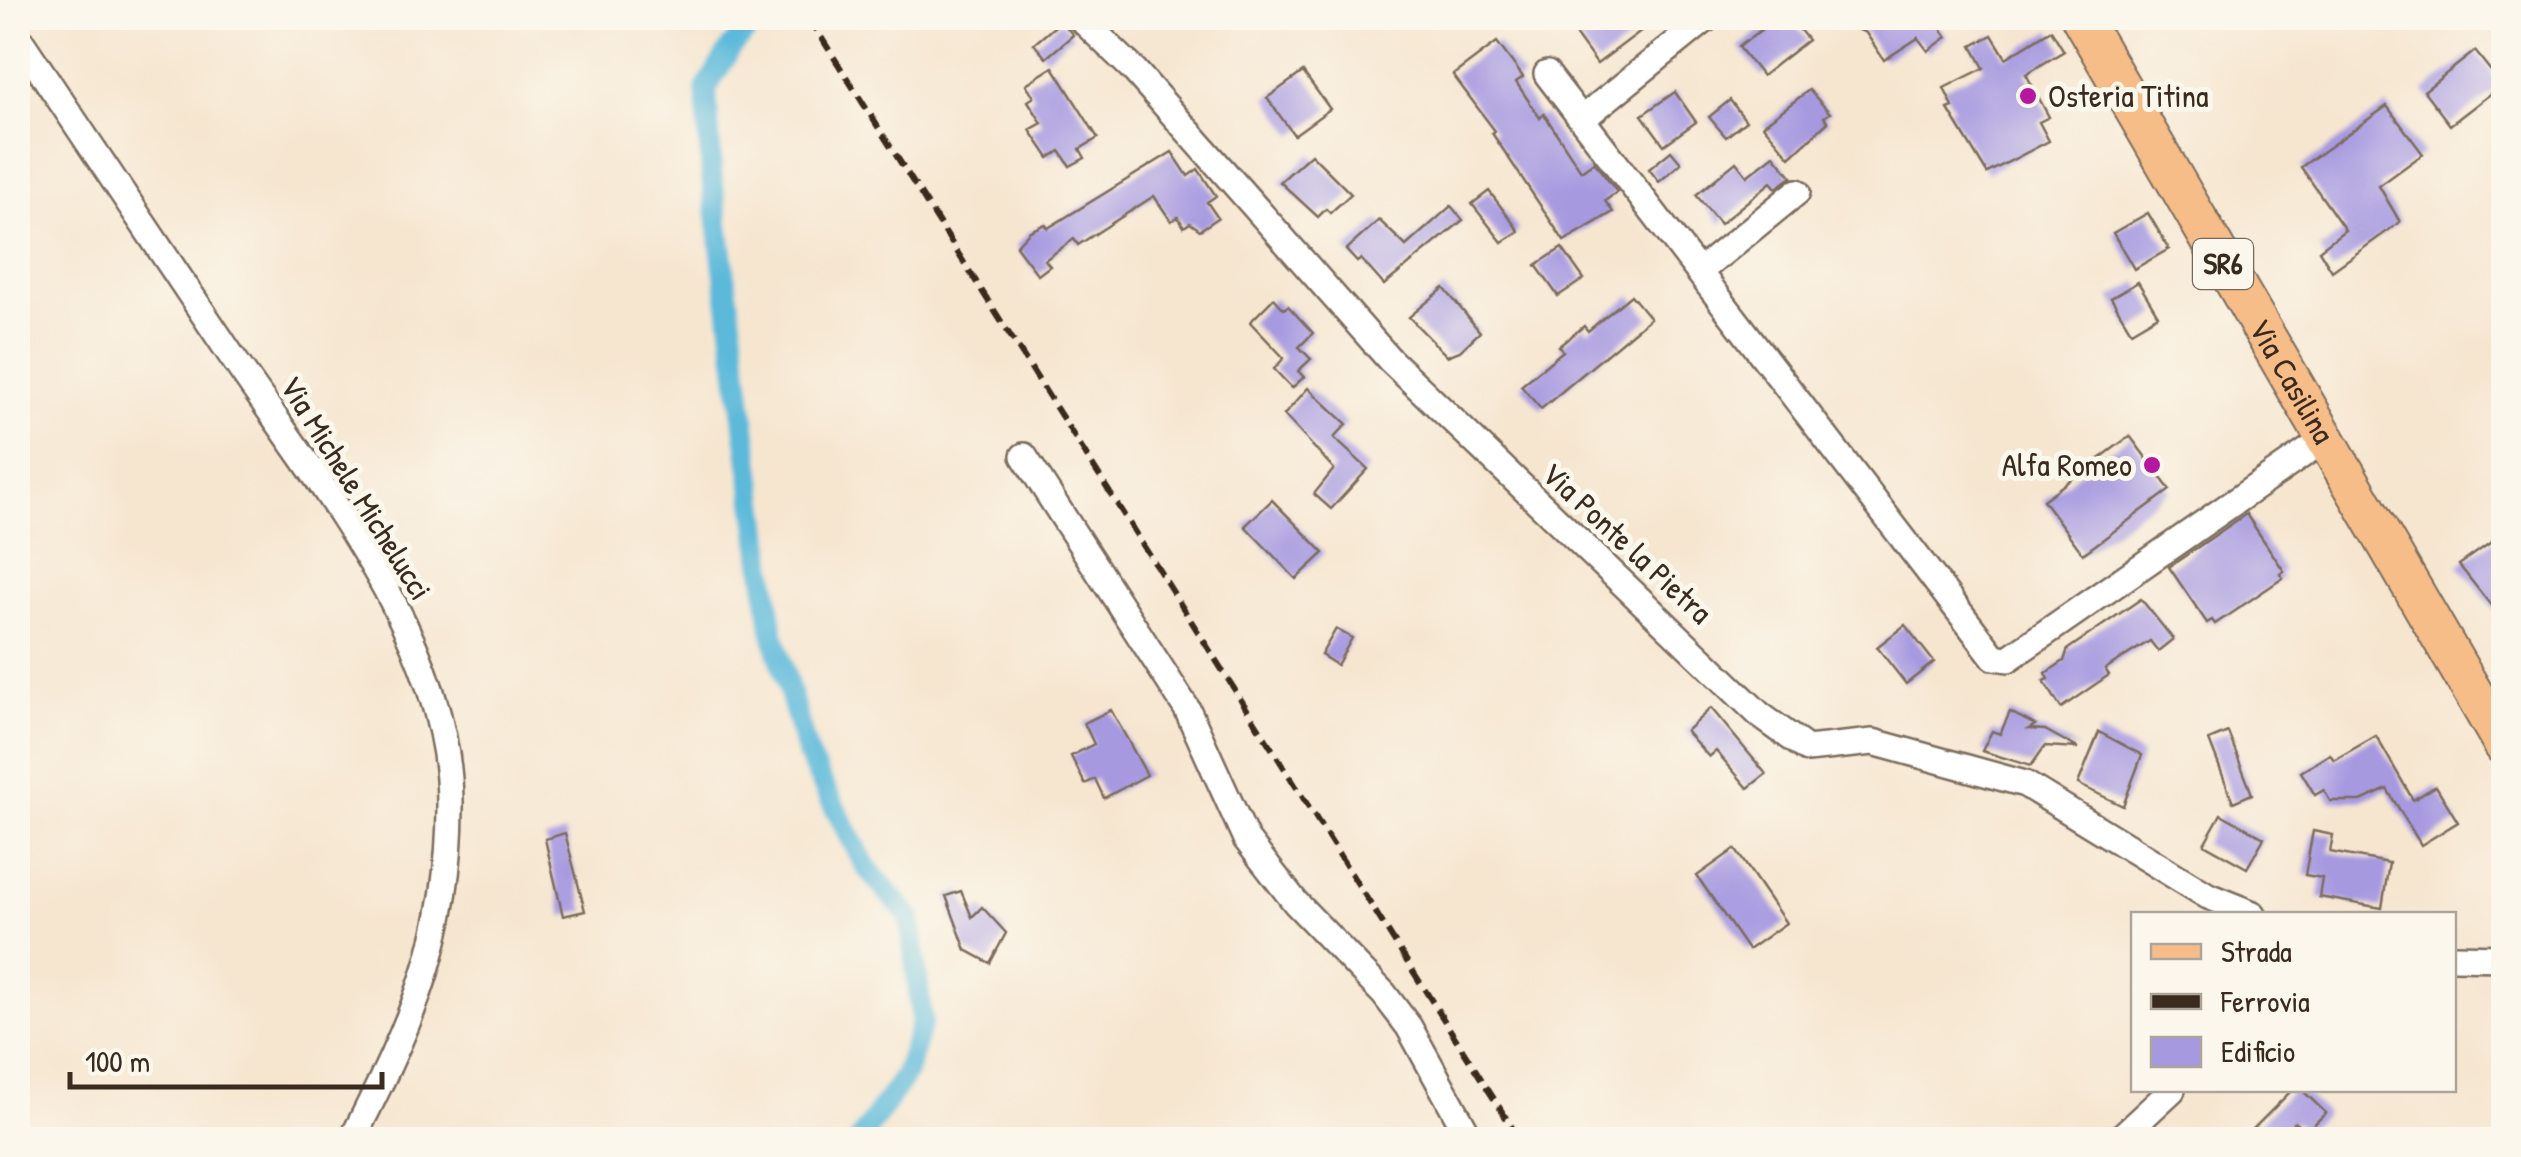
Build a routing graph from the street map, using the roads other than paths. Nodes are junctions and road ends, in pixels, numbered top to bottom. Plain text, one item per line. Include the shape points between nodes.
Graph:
1 (1080, 18) edge
2 (1707, 18) edge
3 (2081, 18) edge
4 (18, 37) edge
5 (1547, 74) dead end
6 (1582, 119) junction
7 (1798, 192) dead end
8 (1700, 270) junction
9 (2325, 439) junction
10 (1024, 456) dead end
11 (2504, 746) edge
12 (2249, 912) edge
13 (2456, 957) edge
14 (2504, 958) edge
15 (2170, 1092) edge
16 (352, 1140) edge
17 (1471, 1140) edge
18 (2118, 1140) edge

1 - 12 street, Via Ponte la Pietra via 1134,70 1390,360 1760,715 1807,749 1872,742 2025,784 2208,896
2 - 6 street
3 - 9 main road, Via Casilina / SR6
4 - 16 street, Via Michele Michelucci via 362,552 400,613 435,704 450,798 446,892 409,1028
5 - 6 street
6 - 8 street
7 - 8 street
8 - 9 street via 1994,657 2008,659
9 - 11 main road, Via Casilina / SR6
10 - 17 street via 1187,709 1246,839 1409,1026
13 - 14 street
15 - 18 street

